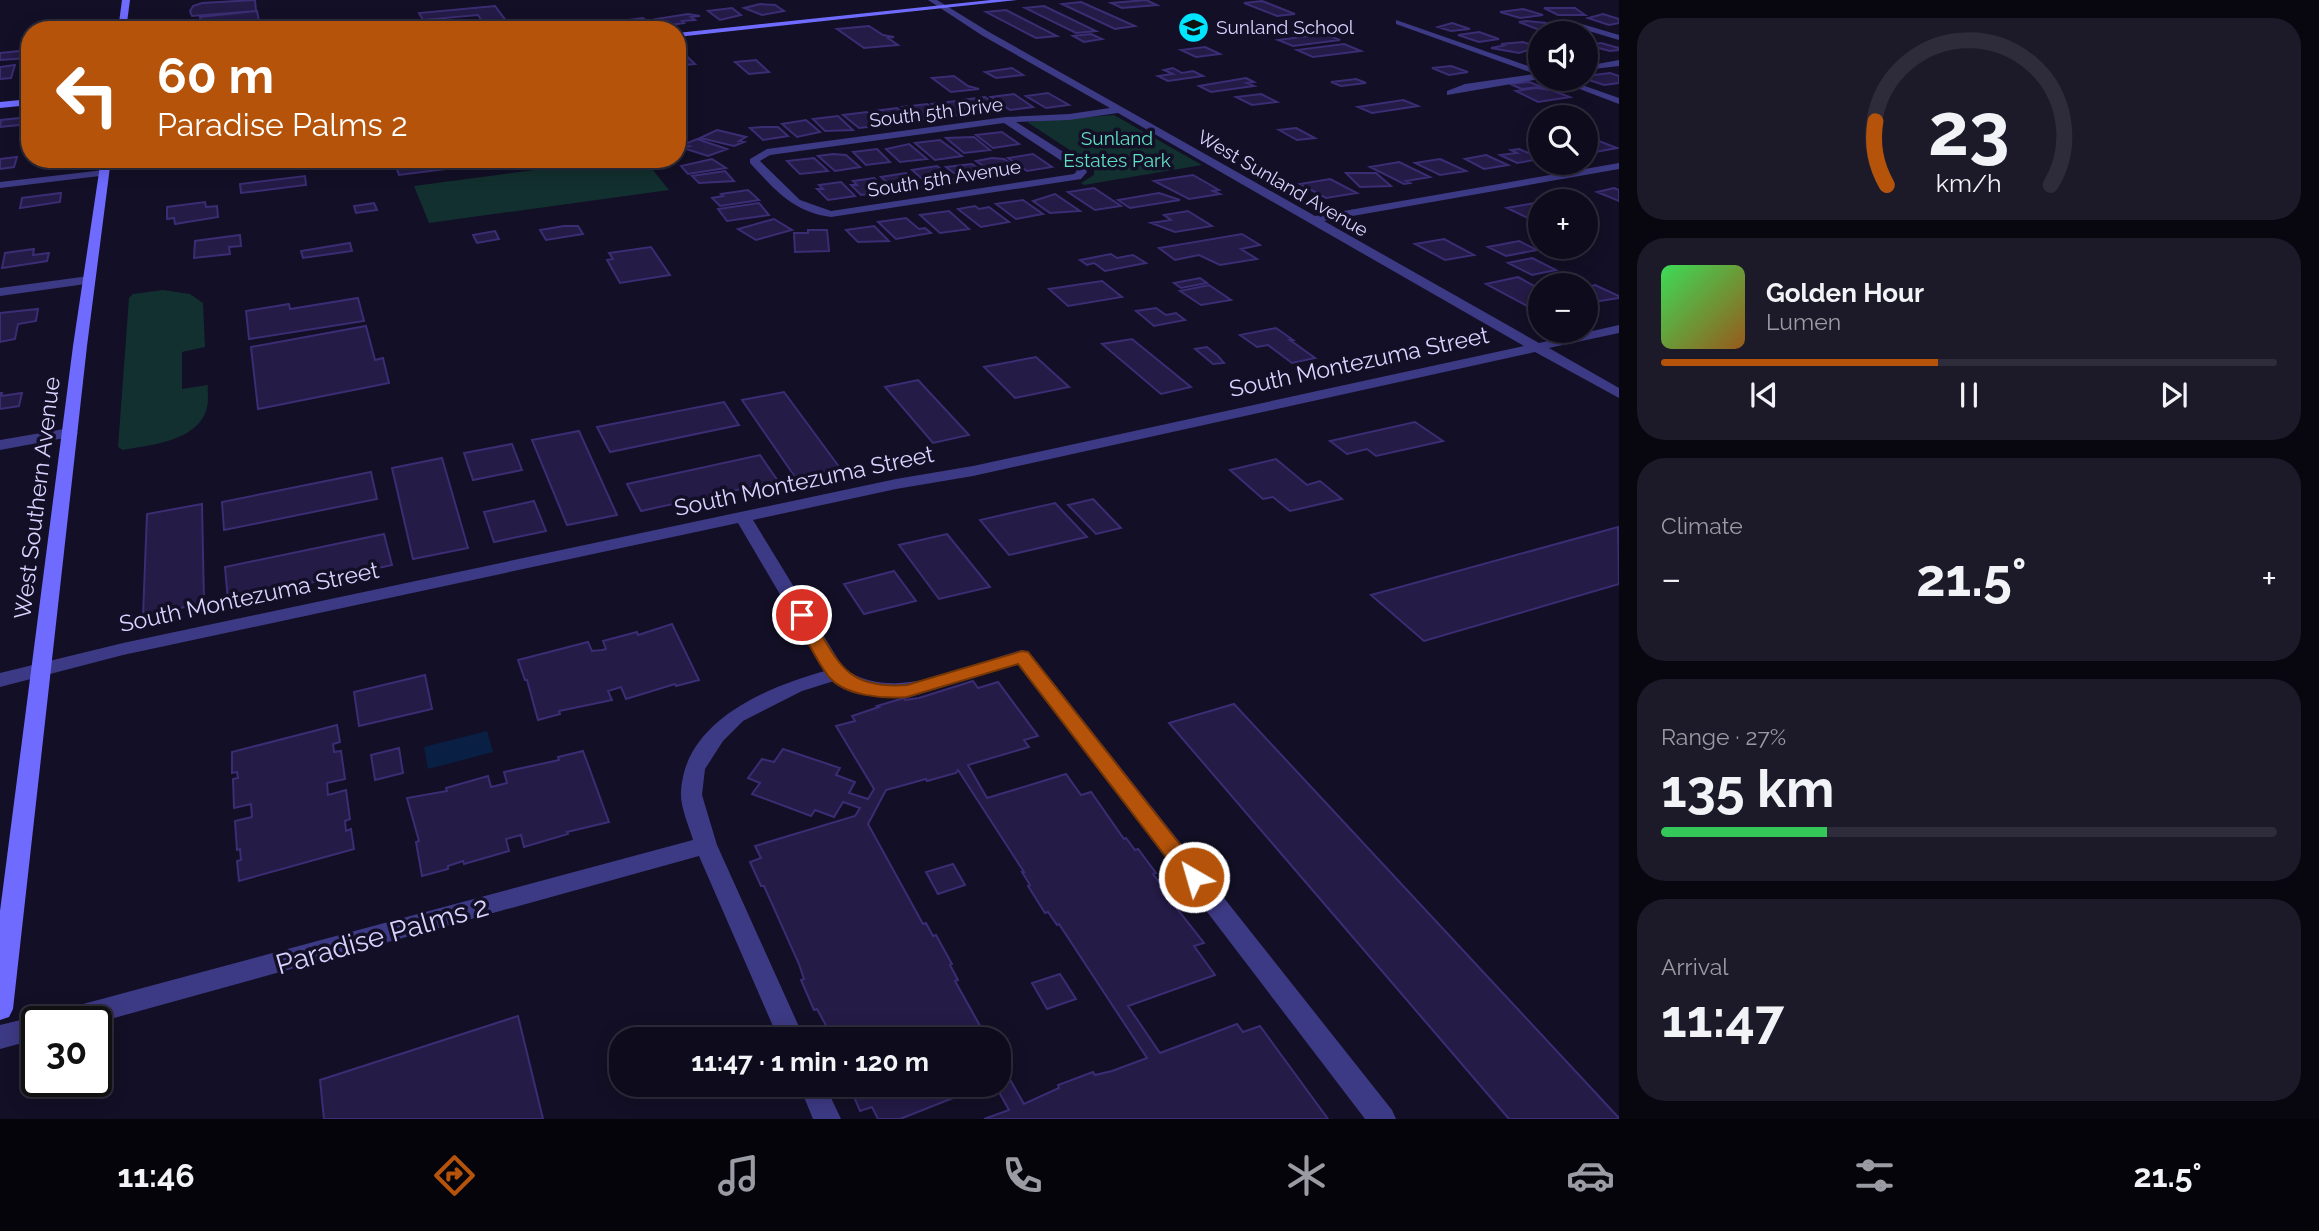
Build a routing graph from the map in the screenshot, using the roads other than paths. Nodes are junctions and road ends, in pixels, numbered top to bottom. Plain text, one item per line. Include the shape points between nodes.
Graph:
1 (126, 0) edge
2 (1013, 0) edge
3 (937, 4) edge
4 (123, 21) edge
5 (1399, 22) dead end
6 (1598, 31) edge
7 (686, 34) edge
8 (1619, 38) edge
9 (1619, 63) edge
10 (1598, 66) edge
11 (1528, 70) edge
12 (1528, 76) edge
13 (1589, 91) edge
14 (1450, 93) dead end
15 (1619, 102) edge
16 (21, 103) edge
17 (0, 105) edge
18 (1119, 110) junction
19 (1006, 120) junction
20 (1619, 166) edge
21 (94, 168) edge
22 (105, 168) edge
23 (0, 186) edge
24 (811, 213) joint
25 (1312, 220) junction
26 (89, 280) junction
27 (0, 292) edge
28 (1619, 330) edge
29 (1538, 348) junction
30 (1619, 394) edge
31 (70, 433) junction
32 (0, 445) edge
33 (744, 518) junction
34 (41, 669) junction
35 (837, 674) junction
36 (0, 680) edge
37 (706, 845) junction
38 (112, 1008) edge
39 (0, 1009) edge
40 (786, 1027) edge
41 (21, 1031) edge
42 (0, 1037) edge
43 (817, 1097) edge
44 (827, 1119) edge
45 (1382, 1119) edge

1 - 4 main road
2 - 3 main road
3 - 7 main road
3 - 18 street, West Sunland Avenue
5 - 11 street
6 - 8 street
9 - 10 street
12 - 14 street
13 - 15 street
16 - 17 main road
18 - 19 street, South 5th Drive
18 - 25 street, West Sunland Avenue
19 - 24 street, South 5th Drive via 758,156 754,161
19 - 24 street, South 5th Avenue via 1082,172 1077,177 831,214
20 - 25 street
21 - 23 street
22 - 26 main road, West Southern Avenue
25 - 29 street, West Sunland Avenue
26 - 27 street
26 - 31 main road, West Southern Avenue
28 - 29 street, South Montezuma Street
29 - 30 street, West Sunland Avenue
29 - 33 street, South Montezuma Street
31 - 32 street
31 - 34 main road, West Southern Avenue
33 - 34 street, South Montezuma Street
33 - 35 street
34 - 36 street, South Montezuma Street
34 - 39 main road, West Southern Avenue
35 - 37 street via 795,685 736,716 716,736 695,768 691,795
35 - 45 street via 869,688 907,691 1022,656
37 - 38 street, Paradise Palms 2
37 - 40 street
41 - 42 street
43 - 44 street

